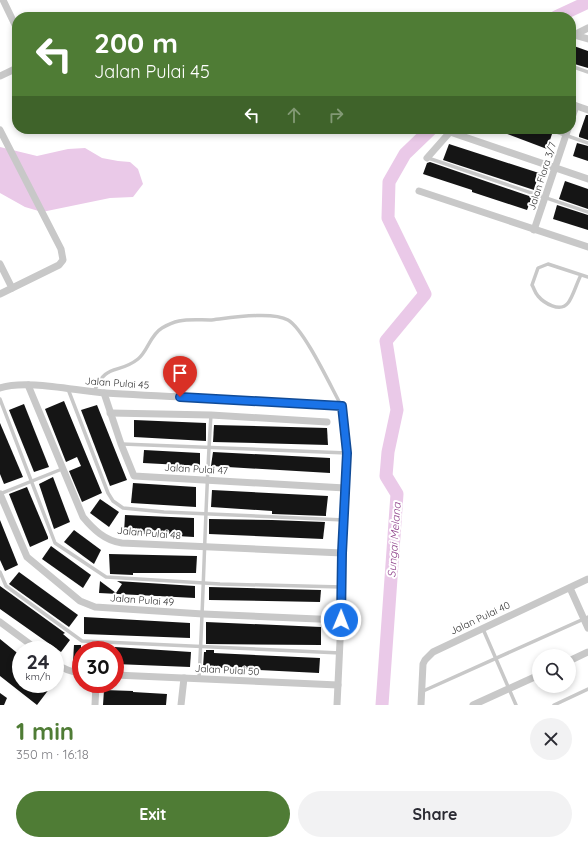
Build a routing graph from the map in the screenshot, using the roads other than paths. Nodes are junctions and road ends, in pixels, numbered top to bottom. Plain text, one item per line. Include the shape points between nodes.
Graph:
1 (3, 0) edge
2 (12, 19) edge
3 (588, 28) edge
4 (576, 33) edge
5 (576, 36) edge
6 (588, 39) edge
7 (576, 68) edge
8 (12, 70) edge
9 (588, 72) edge
10 (0, 76) edge
11 (576, 106) edge
12 (588, 110) edge
13 (0, 130) edge
14 (448, 134) edge
15 (463, 134) edge
16 (566, 134) edge
17 (571, 134) edge
18 (588, 143) edge
19 (427, 158) joint
20 (555, 167) junction
21 (588, 179) edge
22 (419, 191) dead end
23 (545, 198) junction
24 (588, 212) edge
25 (534, 230) junction
26 (588, 248) edge
27 (0, 264) edge
28 (581, 275) junction
29 (588, 277) edge
30 (12, 288) junction
31 (0, 294) edge
32 (28, 385) junction
33 (0, 388) edge
34 (68, 389) junction
35 (94, 392) junction
36 (104, 393) junction
37 (0, 399) edge
38 (342, 406) junction
39 (110, 413) junction
40 (211, 416) junction
41 (327, 422) dead end
42 (121, 444) junction
43 (209, 447) junction
44 (347, 453) junction
45 (62, 469) junction
46 (31, 480) junction
47 (207, 480) junction
48 (345, 488) junction
49 (0, 494) edge
50 (206, 513) junction
51 (344, 520) junction
52 (204, 548) junction
53 (342, 553) junction
54 (0, 572) edge
55 (588, 579) edge
56 (204, 582) junction
57 (342, 586) junction
58 (570, 588) junction
59 (203, 614) junction
60 (586, 618) edge
61 (341, 620) junction
62 (0, 622) edge
63 (482, 628) junction
64 (588, 628) edge
65 (26, 641) edge
66 (200, 647) junction
67 (588, 652) edge
68 (340, 653) junction
69 (496, 658) junction
70 (576, 658) edge
71 (124, 675) edge
72 (184, 678) junction
73 (198, 678) junction
74 (532, 678) edge
75 (338, 685) junction
76 (510, 689) junction
77 (588, 689) edge
78 (422, 692) junction
79 (96, 693) edge
80 (95, 705) edge
81 (181, 705) edge
82 (337, 705) edge
83 (421, 705) edge
84 (473, 705) edge
85 (516, 705) edge
86 (554, 705) edge

1 - 2 street
3 - 4 street
5 - 6 street
7 - 9 lane
8 - 10 street
11 - 12 street
13 - 30 street via 63,255 59,265
14 - 19 street
15 - 20 street
16 - 20 street, Jalan Flora 3/7
17 - 18 lane
19 - 23 lane
20 - 21 street
20 - 23 street, Jalan Flora 3/7
22 - 25 street
23 - 24 lane
23 - 25 street, Jalan Flora 3/7
25 - 26 street
27 - 30 street
28 - 28 lane via 548,264 538,268 532,285 537,296 546,304 562,307 567,303
28 - 29 lane
30 - 31 street
32 - 33 street, Jalan Pulai 45
32 - 34 street, Jalan Pulai 45
32 - 45 street, Jalan Pulai 48
34 - 35 street, Jalan Pulai 45
34 - 50 lane via 113,501 123,508
35 - 36 street, Jalan Pulai 45
35 - 38 lane via 103,375 126,367 139,358 150,340 161,329 177,321 270,316 289,320 302,333
36 - 38 street, Jalan Pulai 45
36 - 39 street, Jalan Pulai 47
37 - 46 lane
38 - 44 street
39 - 40 street
39 - 42 street, Jalan Pulai 47
40 - 41 street
40 - 43 lane
42 - 43 lane
42 - 47 street, Jalan Pulai 47 via 134,476
43 - 44 lane
43 - 47 lane
44 - 48 street
45 - 46 lane
45 - 52 street, Jalan Pulai 48 via 83,517 92,528 104,536 115,542
46 - 49 lane
46 - 56 lane via 55,543 106,577
47 - 48 street, Jalan Pulai 47
47 - 50 lane
48 - 51 street
49 - 59 street, Jalan Pulai 49 via 27,557 80,601 95,607
50 - 51 lane
50 - 52 lane
51 - 53 street
52 - 53 street, Jalan Pulai 48
52 - 56 lane
53 - 57 street
54 - 66 lane via 6,586 82,641
55 - 58 street, Jalan Pulai 40
56 - 57 lane
56 - 59 lane
57 - 61 street
58 - 60 street
58 - 63 street, Jalan Pulai 40
59 - 61 street, Jalan Pulai 49
59 - 66 lane
60 - 64 street
60 - 69 lane
61 - 68 street
62 - 65 street
63 - 69 lane
63 - 78 street, Jalan Pulai 40 via 433,652 425,660
66 - 68 lane
66 - 73 lane
67 - 70 street
68 - 75 street
69 - 76 lane
69 - 78 lane
71 - 72 street, Jalan Pulai 50
72 - 73 street, Jalan Pulai 50
72 - 81 street
73 - 75 street, Jalan Pulai 50
74 - 76 street
75 - 82 street
76 - 84 street
76 - 85 lane
77 - 86 lane
78 - 83 street, Jalan Pulai 40
79 - 80 street

